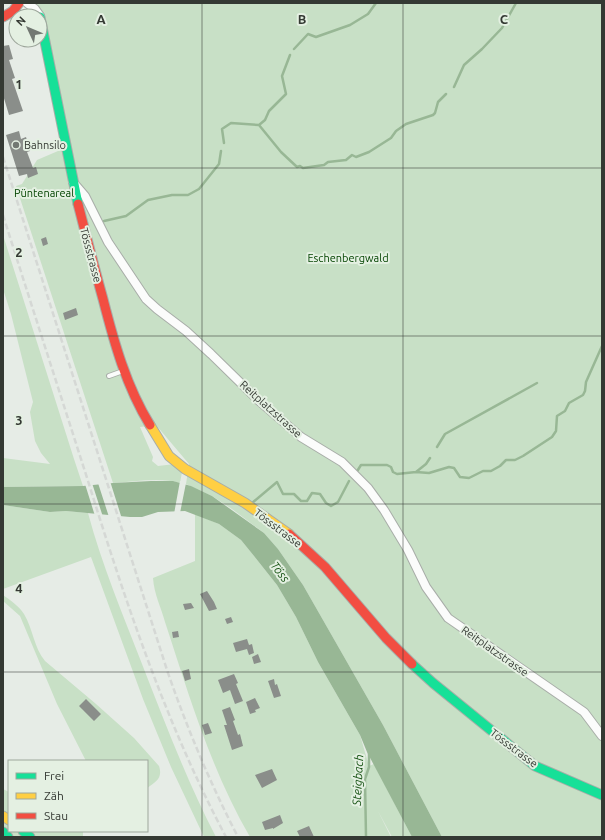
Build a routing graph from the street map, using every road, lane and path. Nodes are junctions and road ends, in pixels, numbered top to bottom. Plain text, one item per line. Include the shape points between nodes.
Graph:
1 (19, 3) edge
2 (3, 18) edge
3 (46, 48) edge
4 (72, 181) junction
5 (124, 370) junction
6 (109, 376) dead end
7 (602, 736) edge
8 (602, 795) edge
9 (3, 832) edge
10 (8, 837) edge

1 - 2 main road
3 - 4 main road, Reitplatzstrasse
4 - 5 main road, Tössstrasse
4 - 7 street, Reitplatzstrasse via 85,196 108,242 146,299 190,334 290,428 342,462 368,488 408,550 426,587 448,618 584,712
5 - 6 lane
5 - 8 main road, Tössstrasse via 140,409 169,456 185,469 245,503 288,533 326,567 406,659 535,766
9 - 10 main road

